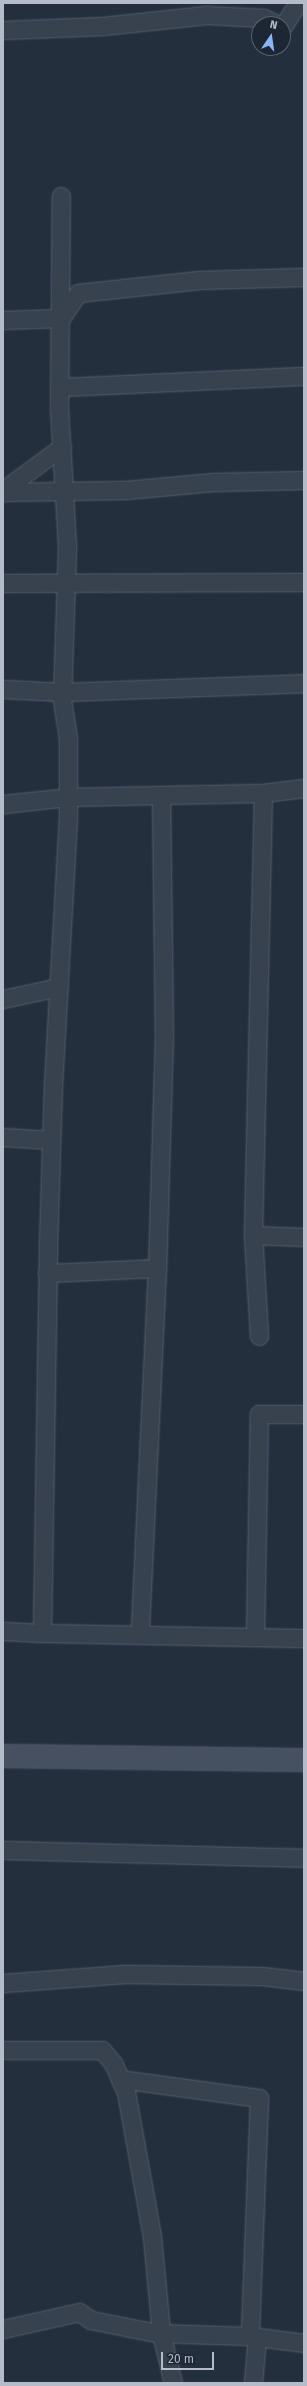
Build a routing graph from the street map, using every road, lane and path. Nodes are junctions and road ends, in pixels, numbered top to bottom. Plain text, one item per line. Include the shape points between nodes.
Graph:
1 (298, 3) edge
2 (290, 16) edge
3 (251, 17) edge
4 (3, 30) edge
5 (61, 196) dead end
6 (304, 277) edge
7 (61, 318) junction
8 (3, 320) edge
9 (304, 364) edge
10 (304, 376) edge
11 (59, 387) junction
12 (62, 447) junction
13 (304, 480) edge
14 (3, 491) edge
15 (66, 492) junction
16 (66, 581) junction
17 (304, 582) edge
18 (3, 583) edge
19 (304, 683) edge
20 (3, 689) edge
21 (63, 692) junction
22 (304, 788) edge
23 (263, 793) junction
24 (161, 795) junction
25 (68, 796) junction
26 (3, 804) edge
27 (59, 987) junction
28 (3, 999) edge
29 (3, 1137) edge
30 (51, 1140) junction
31 (253, 1235) junction
32 (304, 1237) edge
33 (157, 1268) junction
34 (47, 1273) junction
35 (259, 1336) dead end
36 (304, 1414) edge
37 (3, 1631) edge
38 (42, 1633) junction
39 (140, 1635) junction
40 (255, 1637) junction
41 (304, 1638) edge
42 (3, 1756) edge
43 (304, 1760) edge
44 (3, 1850) edge
45 (304, 1858) edge
46 (304, 1981) edge
47 (3, 1983) edge
48 (3, 2050) edge
49 (120, 2079) junction
50 (3, 2329) edge
51 (161, 2333) junction
52 (254, 2337) junction
53 (304, 2343) edge
54 (173, 2383) edge
55 (253, 2383) edge

1 - 2 street
3 - 4 street via 206,14 103,26
5 - 7 street
6 - 7 street via 199,280 78,293
7 - 8 street
7 - 11 street
9 - 10 street
10 - 11 street
11 - 12 street
12 - 14 street
12 - 15 street
13 - 15 street via 214,482 126,490
14 - 15 street
15 - 16 street
16 - 17 street
16 - 18 street
16 - 21 street
19 - 21 street
20 - 21 street
21 - 25 street via 68,738
22 - 23 street
23 - 24 street
23 - 31 street
24 - 25 street
24 - 33 street via 164,1034
25 - 26 street
25 - 27 street
27 - 28 street
27 - 30 street
29 - 30 street
30 - 34 street
31 - 32 street
31 - 35 street
33 - 34 street
33 - 39 street
34 - 38 street
36 - 40 street via 259,1414
37 - 38 street
38 - 39 street
39 - 40 street
40 - 41 street
42 - 43 main road
44 - 45 street
46 - 47 street via 262,1976 125,1974
48 - 49 street via 102,2050 113,2063
49 - 51 street via 126,2092 152,2237
49 - 52 street via 259,2098
50 - 51 street via 79,2312 91,2320
51 - 52 street
51 - 54 street
52 - 53 street
52 - 55 street

